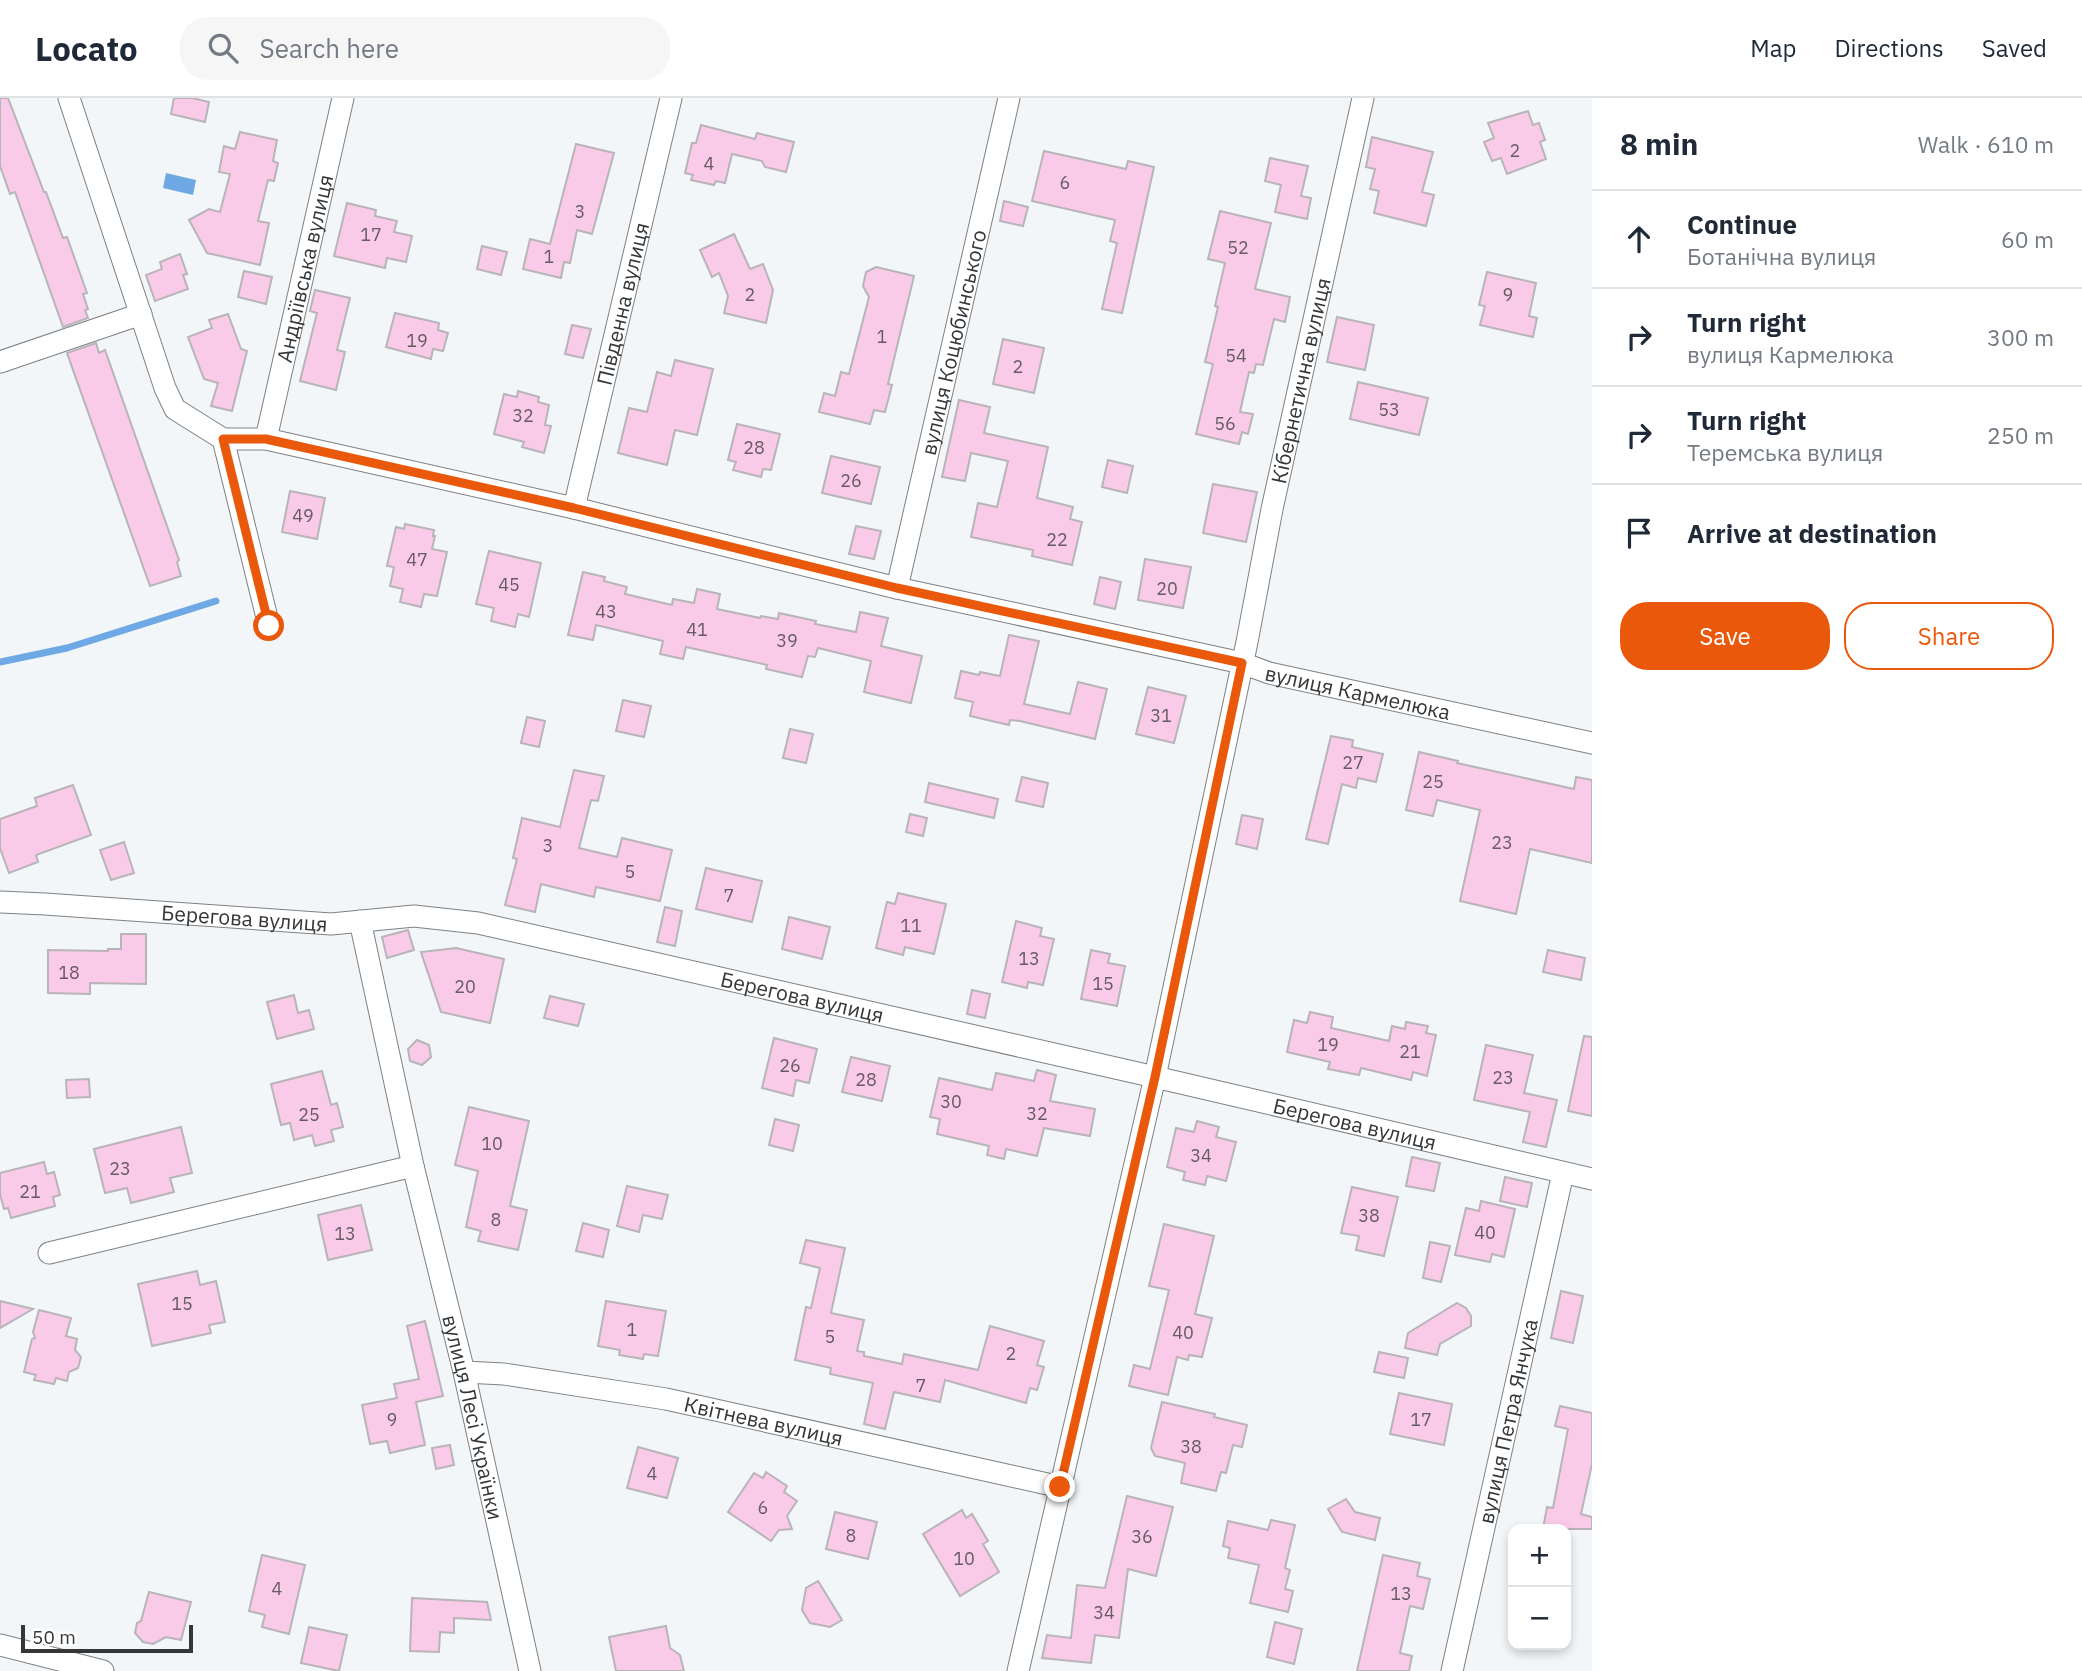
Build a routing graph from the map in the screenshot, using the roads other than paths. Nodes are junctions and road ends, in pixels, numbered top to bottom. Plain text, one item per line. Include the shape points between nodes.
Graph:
1 (69, 98) edge
2 (343, 98) edge
3 (671, 98) edge
4 (1009, 98) edge
5 (1363, 98) edge
6 (141, 314) junction
7 (0, 362) edge
8 (223, 439) junction
9 (266, 439) junction
10 (574, 508) junction
11 (897, 588) junction
12 (269, 626) dead end
13 (1242, 663) junction
14 (1592, 743) edge
15 (0, 902) edge
16 (360, 921) junction
17 (1155, 1077) junction
18 (413, 1166) junction
19 (1563, 1172) junction
20 (1592, 1179) edge
21 (48, 1252) dead end
22 (464, 1373) junction
23 (1060, 1487) junction
24 (0, 1645) edge
25 (103, 1671) edge
26 (530, 1671) edge
27 (1018, 1671) edge
28 (1452, 1671) edge

1 - 6 street
2 - 9 street, Андріївська вулиця
3 - 10 street, Південна вулиця
4 - 11 street, вулиця Коцюбинського
5 - 13 street, Кібернетична вулиця
6 - 7 street
6 - 8 street via 175,409
8 - 9 street, вулиця Кармелюка
8 - 12 street
9 - 10 street, вулиця Кармелюка
10 - 11 street, вулиця Кармелюка
11 - 13 street, вулиця Кармелюка
13 - 14 street, вулиця Кармелюка via 1269,673
13 - 17 street, Кібернетична вулиця
15 - 16 street, Берегова вулиця via 331,924
16 - 17 street, Берегова вулиця via 414,916 478,923
16 - 18 street, вулиця Лесі Українки
17 - 19 street, Берегова вулиця
17 - 23 street, Кібернетична вулиця
18 - 21 street
18 - 22 street, вулиця Лесі Українки
19 - 20 street, Берегова вулиця
19 - 28 street, вулиця Петра Янчука
22 - 23 street, Квітнева вулиця via 532,1378 666,1399
22 - 26 street, вулиця Лесі Українки
23 - 27 street, Кібернетична вулиця
24 - 25 street

